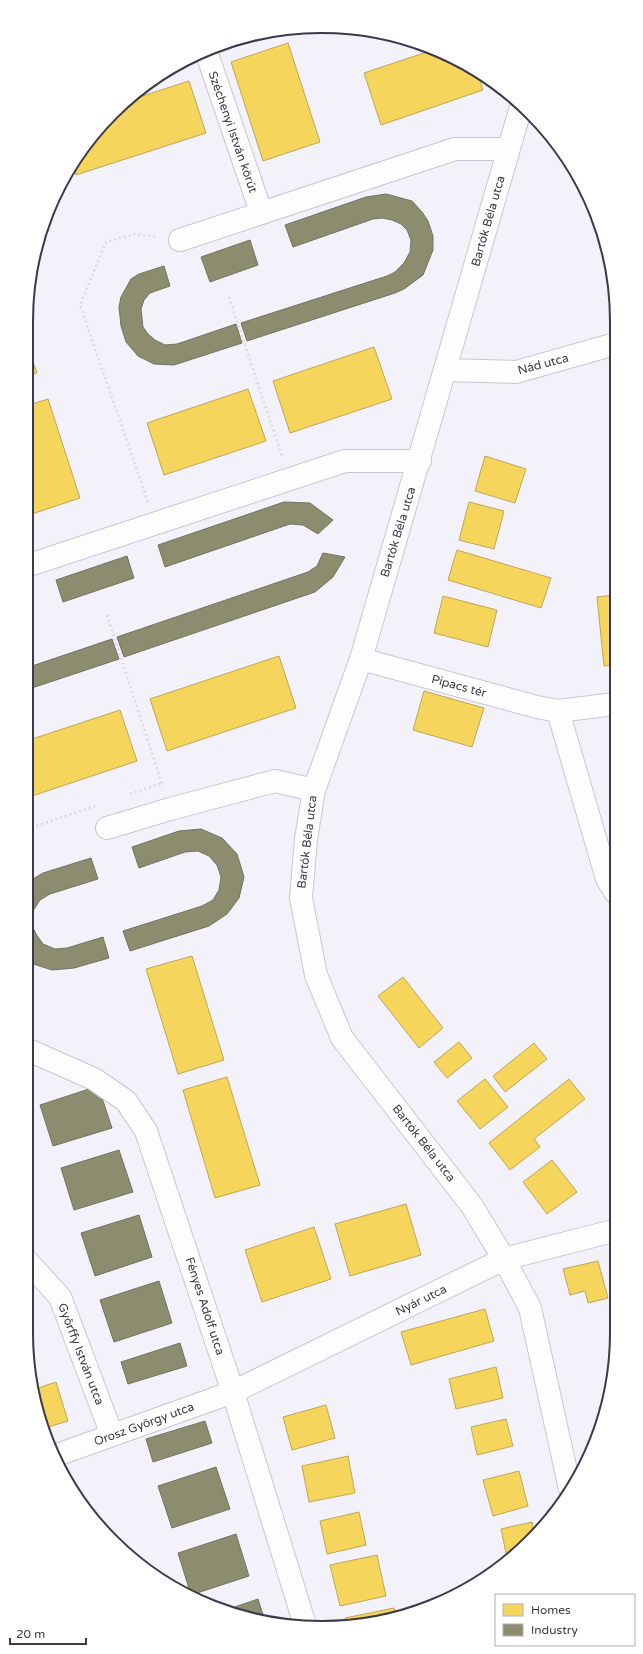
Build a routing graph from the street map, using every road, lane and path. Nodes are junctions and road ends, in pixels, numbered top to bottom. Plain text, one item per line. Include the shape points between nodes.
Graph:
1 (208, 56) edge
2 (520, 112) edge
3 (508, 149) junction
4 (261, 212) junction
5 (180, 240) joint
6 (229, 297) dead end
7 (610, 345) edge
8 (445, 370) junction
9 (420, 461) junction
10 (290, 480) junction
11 (155, 523) junction
12 (33, 564) edge
13 (107, 615) dead end
14 (361, 659) junction
15 (610, 705) edge
16 (558, 711) junction
17 (314, 790) junction
18 (170, 809) junction
19 (107, 828) dead end
20 (610, 883) edge
21 (33, 1052) edge
22 (610, 1232) edge
23 (504, 1259) junction
24 (33, 1267) edge
25 (233, 1392) junction
26 (112, 1435) junction
27 (60, 1454) edge
28 (568, 1481) edge
29 (303, 1620) edge

1 - 4 street, Széchenyi István körút
2 - 3 street, Bartók Béla utca
3 - 4 street via 455,149
3 - 8 street, Bartók Béla utca
4 - 5 street
5 - 11 path via 134,234 106,242 80,305
6 - 10 path
7 - 8 street, Nád utca via 516,372
8 - 9 street, Bartók Béla utca
9 - 10 street via 345,462
9 - 14 street, Bartók Béla utca
10 - 11 street
11 - 12 street
13 - 18 path
14 - 16 street, Pipacs tér
14 - 17 street, Bartók Béla utca
15 - 16 street, Pipacs tér
16 - 20 street
17 - 18 street via 275,781
17 - 23 street, Bartók Béla utca via 306,839 301,898 319,982 342,1038 472,1206
18 - 19 street
21 - 25 street, Fényes Adolf utca via 94,1079 126,1101 146,1131
22 - 23 street, Nyár utca
23 - 25 street, Nyár utca
23 - 28 street, Bartók Béla utca via 530,1308
24 - 26 street, Győrffy István utca via 60,1296
25 - 26 street, Orosz György utca
25 - 29 street, Fényes Adolf utca
26 - 27 street, Orosz György utca

